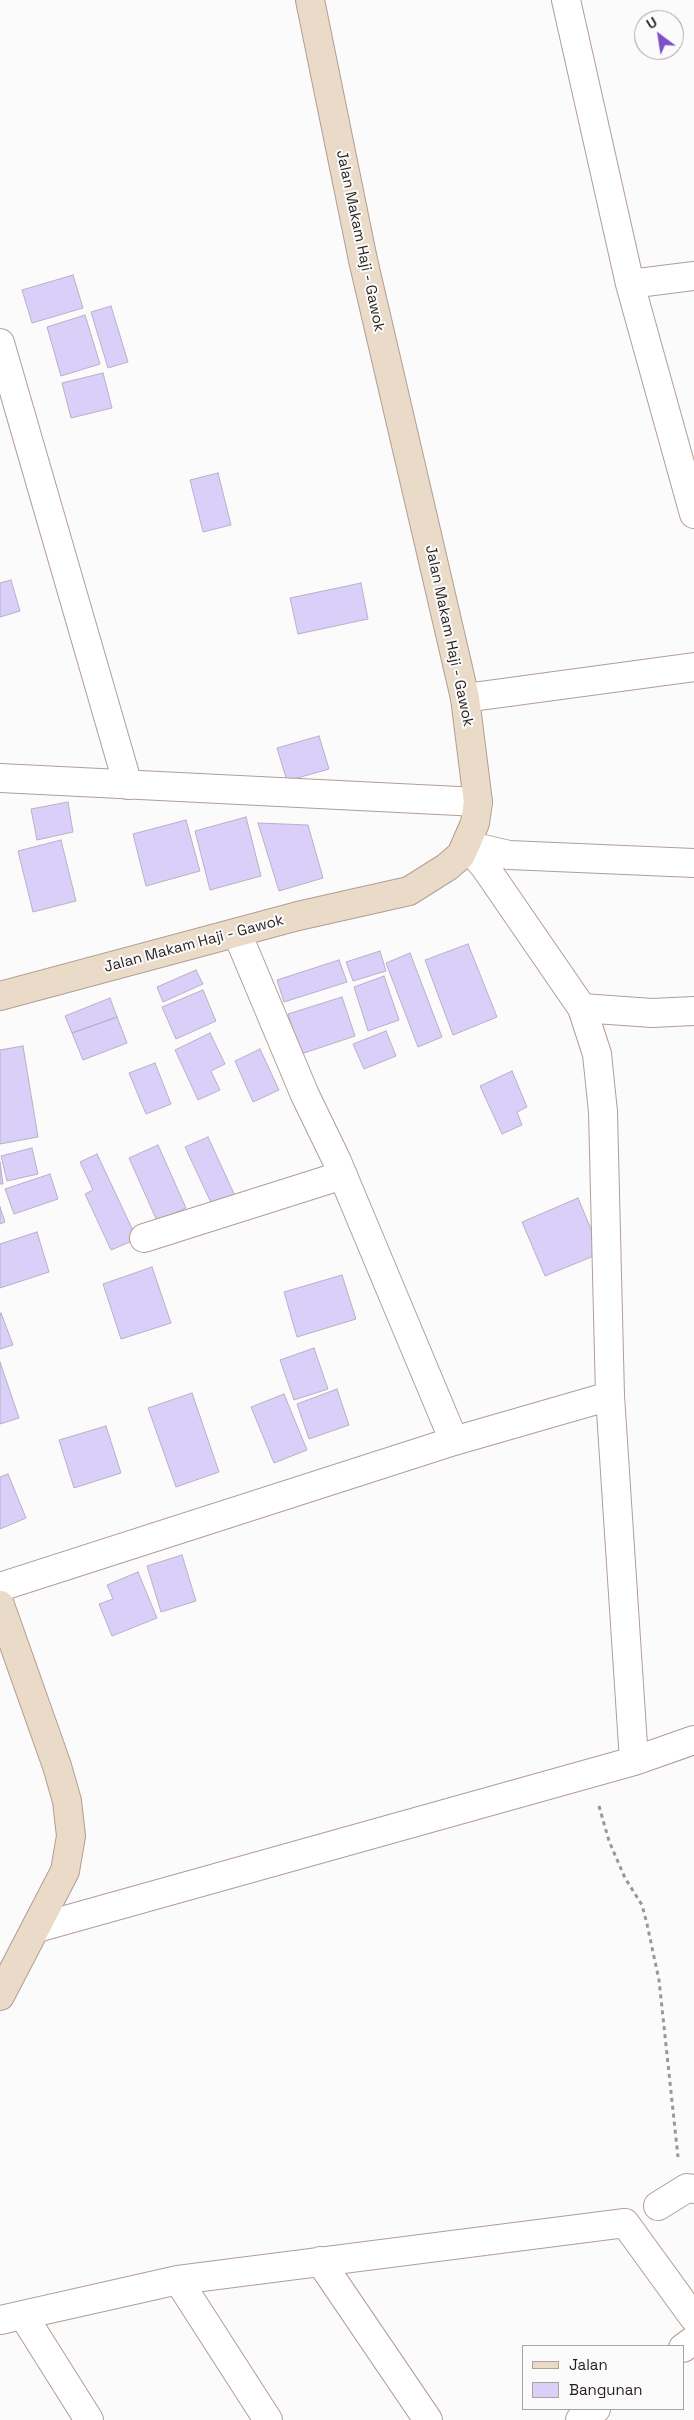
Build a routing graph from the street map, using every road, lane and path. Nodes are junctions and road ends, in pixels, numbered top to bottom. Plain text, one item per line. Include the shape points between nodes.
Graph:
1 (310, 0) edge
2 (566, 0) edge
3 (694, 276) edge
4 (630, 284) junction
5 (0, 343) edge
6 (694, 514) edge
7 (694, 667) edge
8 (465, 698) junction
9 (0, 778) edge
10 (128, 785) junction
11 (478, 802) junction
12 (466, 845) junction
13 (694, 864) edge
14 (237, 933) junction
15 (0, 996) edge
16 (582, 1008) junction
17 (694, 1011) edge
18 (343, 1175) junction
19 (144, 1238) dead end
20 (610, 1396) junction
21 (454, 1440) junction
22 (0, 1587) edge
23 (0, 1606) edge
24 (694, 1740) edge
25 (634, 1762) junction
26 (589, 1774) junction
27 (37, 1928) junction
28 (0, 1996) edge
29 (678, 2154) dead end
30 (694, 2189) edge
31 (658, 2206) dead end
32 (320, 2261) junction
33 (178, 2280) junction
34 (12, 2318) edge
35 (694, 2318) edge
36 (595, 2410) edge
37 (89, 2420) edge
38 (268, 2420) edge
39 (428, 2420) edge
40 (580, 2420) edge

1 - 8 street, Jalan Makam Haji - Gawok via 363,260
2 - 4 street
3 - 4 street
4 - 6 street
5 - 10 street
7 - 8 street
8 - 11 street, Jalan Makam Haji - Gawok
9 - 10 street
10 - 11 street
11 - 12 street, Jalan Makam Haji - Gawok via 475,823
12 - 13 street via 509,856
12 - 14 street, Jalan Makam Haji - Gawok via 461,855 447,867 409,891
12 - 16 street via 485,867
14 - 15 street, Jalan Makam Haji - Gawok
14 - 18 street
16 - 17 street via 652,1013
16 - 20 street via 597,1054 603,1112
18 - 19 street
18 - 21 street
20 - 21 street
20 - 25 street
21 - 22 street
23 - 27 street via 67,1801 71,1836 65,1871
24 - 25 street
25 - 26 street
26 - 27 street
26 - 29 path via 609,1841 625,1878 642,1905 648,1924 659,1980
27 - 28 street
30 - 31 street via 687,2188
32 - 33 street
32 - 35 street via 626,2224
32 - 39 street
33 - 34 street
33 - 38 street
34 - 37 street
36 - 40 street

